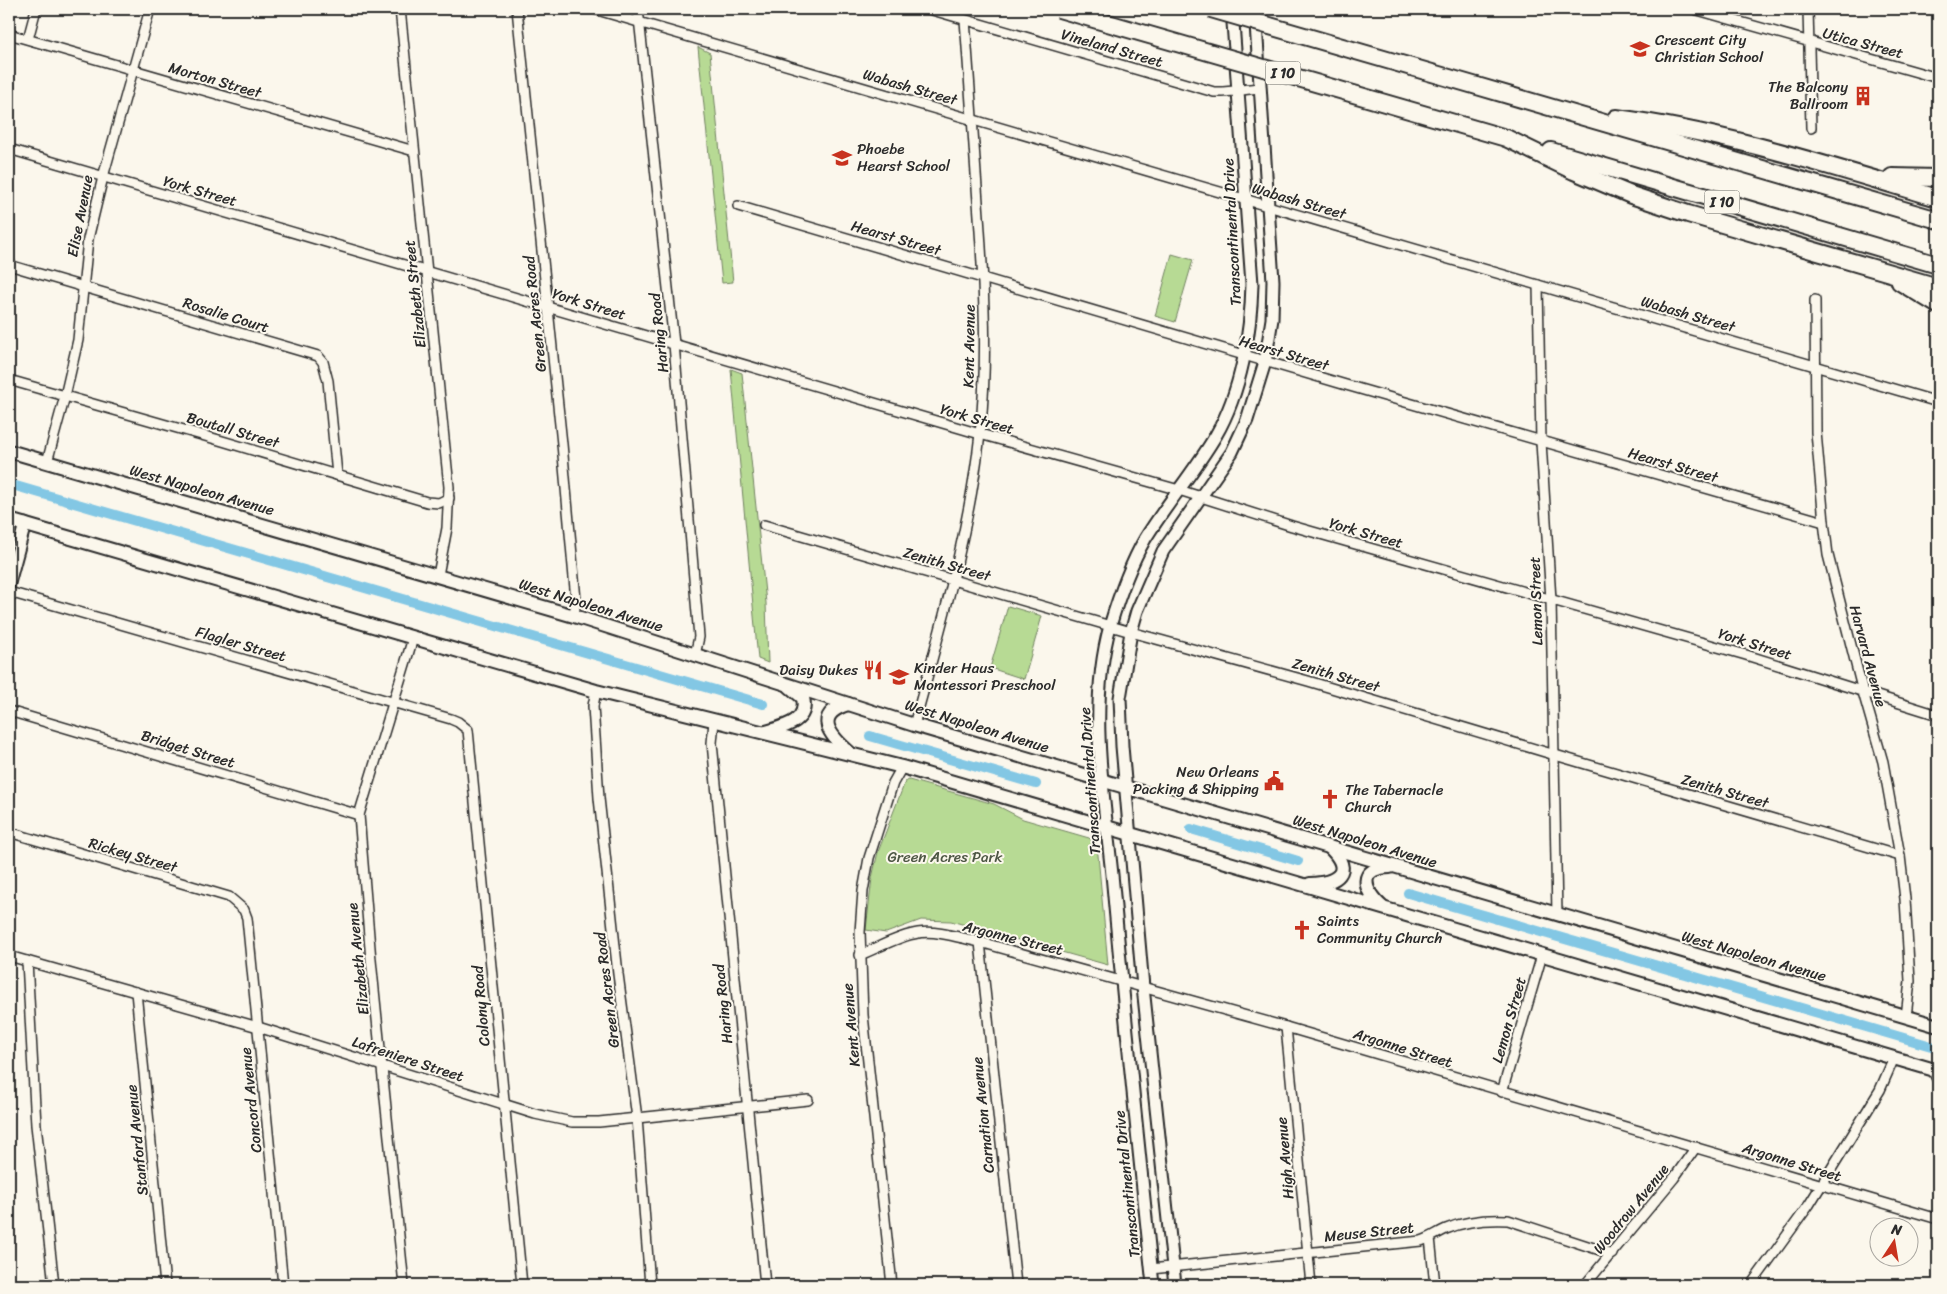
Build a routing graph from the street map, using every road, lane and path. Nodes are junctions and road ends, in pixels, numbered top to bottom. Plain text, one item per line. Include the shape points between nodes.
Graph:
1 (36, 9) edge
2 (150, 9) edge
3 (400, 9) edge
4 (517, 9) edge
5 (594, 9) edge
6 (638, 9) edge
7 (929, 9) edge
8 (1059, 9) edge
9 (1211, 9) edge
10 (1232, 9) edge
11 (1255, 9) edge
12 (1694, 9) edge
13 (1808, 9) edge
14 (965, 20) junction
15 (640, 22) junction
16 (9, 34) edge
17 (28, 40) junction
18 (1809, 42) junction
19 (133, 71) junction
20 (1938, 78) edge
21 (1260, 88) junction
22 (1238, 90) junction
23 (1564, 111) junction
24 (972, 120) junction
25 (1811, 128) dead end
26 (1506, 138) junction
27 (9, 149) edge
28 (414, 151) junction
29 (1816, 162) junction
30 (103, 177) junction
31 (1938, 178) edge
32 (1938, 198) edge
33 (1246, 201) junction
34 (738, 206) dead end
35 (1268, 207) junction
36 (1938, 220) edge
37 (1852, 261) junction
38 (1938, 265) edge
39 (9, 266) edge
40 (427, 271) junction
41 (983, 278) junction
42 (1538, 285) junction
43 (1938, 286) edge
44 (84, 287) junction
45 (1815, 300) dead end
46 (1938, 305) edge
47 (548, 306) junction
48 (674, 344) junction
49 (1245, 356) junction
50 (1265, 362) junction
51 (1815, 366) junction
52 (9, 380) edge
53 (65, 396) junction
54 (1938, 402) edge
55 (980, 434) junction
56 (1541, 442) junction
57 (9, 451) edge
58 (47, 462) junction
59 (337, 476) junction
60 (1179, 490) junction
61 (1200, 497) junction
62 (449, 498) junction
63 (9, 520) edge
64 (1824, 522) junction
65 (25, 524) junction
66 (764, 525) dead end
67 (438, 576) junction
68 (954, 580) junction
69 (9, 584) edge
70 (9, 592) edge
71 (1551, 600) junction
72 (574, 616) junction
73 (1110, 626) junction
74 (1131, 632) junction
75 (413, 638) junction
76 (695, 654) junction
77 (785, 684) junction
78 (596, 691) junction
79 (1863, 692) junction
80 (393, 702) junction
81 (848, 704) junction
82 (9, 711) edge
83 (1938, 715) edge
84 (714, 721) junction
85 (914, 725) junction
86 (465, 726) joint
87 (763, 733) junction
88 (851, 754) junction
89 (1555, 755) junction
90 (902, 767) junction
91 (1103, 780) junction
92 (1126, 787) junction
93 (358, 815) junction
94 (1107, 828) junction
95 (9, 832) edge
96 (1130, 835) junction
97 (1329, 847) junction
98 (1900, 856) junction
99 (1395, 867) junction
100 (1300, 885) junction
101 (1383, 909) junction
102 (245, 912) joint
103 (1557, 915) junction
104 (980, 942) junction
105 (860, 955) junction
106 (1542, 955) junction
107 (9, 956) edge
108 (27, 961) junction
109 (1121, 980) junction
110 (1143, 987) junction
111 (136, 992) junction
112 (1906, 1017) junction
113 (1938, 1026) edge
114 (258, 1027) junction
115 (1286, 1027) junction
116 (1894, 1058) junction
117 (382, 1065) junction
118 (1935, 1070) edge
119 (1938, 1081) edge
120 (1502, 1092) junction
121 (808, 1100) dead end
122 (504, 1104) junction
123 (747, 1106) junction
124 (637, 1118) junction
125 (1696, 1148) junction
126 (1822, 1185) junction
127 (1938, 1219) edge
128 (1430, 1238) junction
129 (1308, 1253) junction
130 (1612, 1254) junction
131 (1173, 1267) junction
132 (1151, 1268) junction
133 (54, 1285) edge
134 (164, 1285) edge
135 (283, 1285) edge
136 (404, 1285) edge
137 (522, 1285) edge
138 (650, 1285) edge
139 (765, 1285) edge
140 (892, 1285) edge
141 (1016, 1285) edge
142 (1152, 1285) edge
143 (1175, 1285) edge
144 (1311, 1285) edge
145 (1435, 1285) edge
146 (1585, 1285) edge
147 (1751, 1285) edge

1 - 17 street
2 - 19 street, Elise Avenue
3 - 28 street, Elizabeth Street
4 - 47 street, Green Acres Road
5 - 15 street, Wabash Street
6 - 15 street, Haring Road
7 - 14 street, Vineland Street
8 - 26 highway, I 10, bridge
9 - 23 highway, bridge
10 - 22 street, Transcontinental Drive
11 - 21 street
12 - 18 street, Utica Street
13 - 18 street
14 - 22 street, Vineland Street via 1214,92
14 - 24 street, Kent Avenue
15 - 24 street, Wabash Street
15 - 48 street, Haring Road
16 - 17 street, Morton Street
17 - 19 street, Morton Street
18 - 20 street, Utica Street
18 - 25 street
19 - 28 street, Morton Street
19 - 30 street, Elise Avenue
21 - 22 street, Vineland Street
21 - 35 street
22 - 33 street, Transcontinental Drive
23 - 29 highway via 1682,127
23 - 36 highway
24 - 33 street, Wabash Street
24 - 41 street, Kent Avenue
26 - 37 highway via 1631,195
26 - 38 highway, I 10
27 - 30 street, York Street
28 - 40 street, Elizabeth Street
29 - 31 highway via 1904,179
29 - 32 highway
30 - 40 street, York Street
30 - 44 street, Elise Avenue via 88,239
33 - 35 street, Wabash Street
33 - 49 street, Transcontinental Drive via 1252,284
34 - 41 street, Hearst Street
35 - 42 street, Wabash Street
35 - 50 street via 1273,281 1272,319
37 - 43 highway
37 - 46 highway via 1900,282
39 - 44 street, Rosalie Court
40 - 47 street, York Street
40 - 62 street, Elizabeth Street
41 - 49 street, Hearst Street
41 - 55 street, Kent Avenue via 985,355
42 - 51 street, Wabash Street
42 - 56 street, Lemon Street
44 - 53 street, Elise Avenue via 78,340
44 - 59 street, Rosalie Court via 318,356 328,381
45 - 51 street, Harvard Avenue
47 - 48 street, York Street
47 - 72 street, Green Acres Road via 576,600
48 - 55 street, York Street
48 - 76 street, Haring Road via 699,637
49 - 50 street, Hearst Street
49 - 60 street, Transcontinental Drive via 1228,411
50 - 56 street, Hearst Street
50 - 61 street via 1247,420 1232,452
51 - 54 street, Wabash Street
51 - 64 street, Harvard Avenue via 1816,432
52 - 53 street, Boutall Street
53 - 58 street, Elise Avenue
53 - 59 street, Boutall Street
55 - 60 street, York Street
55 - 68 street, Kent Avenue
56 - 64 street, Hearst Street
56 - 71 street, Lemon Street
57 - 58 main road, West Napoleon Avenue
58 - 67 main road, West Napoleon Avenue
59 - 62 street, Boutall Street via 427,502
60 - 61 street, York Street
60 - 73 street, Transcontinental Drive via 1132,564
61 - 71 street, York Street
61 - 74 street via 1163,551
62 - 67 street, Elizabeth Street
63 - 65 main road
64 - 79 street, Harvard Avenue via 1828,555
65 - 69 street
65 - 75 main road
66 - 68 street, Zenith Street
67 - 72 main road, West Napoleon Avenue
68 - 73 street, Zenith Street
68 - 85 street, Kent Avenue
70 - 80 street, Flagler Street
71 - 79 street, York Street
71 - 89 street, Lemon Street
72 - 76 main road, West Napoleon Avenue
73 - 74 street, Zenith Street
73 - 91 street, Transcontinental Drive via 1101,669 1098,720
74 - 89 street, Zenith Street
74 - 92 street via 1120,698
75 - 78 main road
75 - 80 street, Elizabeth Avenue
76 - 77 main road, West Napoleon Avenue
77 - 81 main road, West Napoleon Avenue
77 - 87 main road via 803,698 800,717 793,723
78 - 84 main road
78 - 124 street, Green Acres Road via 592,706 599,798
79 - 83 street, York Street
79 - 98 street, Harvard Avenue via 1884,762
80 - 86 street, Flagler Street
80 - 93 street, Elizabeth Avenue
81 - 85 main road, West Napoleon Avenue
81 - 88 main road via 832,711 827,725 830,733
82 - 93 street, Bridget Street
84 - 87 main road
84 - 123 street, Haring Road via 712,743
85 - 91 main road, West Napoleon Avenue
86 - 122 street, Colony Road via 470,736
87 - 88 main road
88 - 90 main road
89 - 98 street, Zenith Street
89 - 103 street, Lemon Street
90 - 94 main road
90 - 105 street, Kent Avenue via 893,783 869,858 863,891
91 - 92 main road, West Napoleon Avenue
91 - 94 street, Transcontinental Drive
92 - 96 street
92 - 97 main road, West Napoleon Avenue
93 - 117 street, Elizabeth Avenue
94 - 96 main road
94 - 109 street, Transcontinental Drive
95 - 102 street, Rickey Street via 229,897
96 - 100 main road
96 - 110 street
97 - 99 main road, West Napoleon Avenue
97 - 100 main road via 1341,863 1339,876 1324,883
98 - 112 street, Harvard Avenue via 1910,981
99 - 101 main road via 1371,871 1366,879 1371,898
99 - 103 main road, West Napoleon Avenue
100 - 101 main road
101 - 106 main road
102 - 114 street, Concord Avenue
103 - 112 main road, West Napoleon Avenue
104 - 105 street, Argonne Street via 932,933 917,934
104 - 109 street, Argonne Street
104 - 141 street, Carnation Avenue
105 - 140 street, Kent Avenue via 863,1015
106 - 116 main road
106 - 120 street, Lemon Street
107 - 108 street, Lafreniere Street
108 - 111 street, Lafreniere Street
108 - 133 street via 36,1125
109 - 110 street, Argonne Street
109 - 132 street, Transcontinental Drive
110 - 115 street, Argonne Street
110 - 131 street
111 - 114 street, Lafreniere Street
111 - 134 street, Stanford Avenue
112 - 113 main road, West Napoleon Avenue
114 - 117 street, Lafreniere Street
114 - 135 street, Concord Avenue
115 - 120 street, Argonne Street
115 - 129 street, High Avenue
116 - 118 main road
116 - 126 street via 1880,1090
117 - 122 street, Lafreniere Street
117 - 136 street, Elizabeth Avenue
118 - 119 street
120 - 125 street, Argonne Street
121 - 123 street, Lafreniere Street
122 - 124 street, Lafreniere Street via 572,1122
122 - 137 street, Colony Road
123 - 124 street, Lafreniere Street
123 - 139 street, Haring Road
124 - 138 street, Green Acres Road
125 - 126 street, Argonne Street
125 - 130 street, Woodrow Avenue
126 - 127 street, Argonne Street
126 - 147 street
128 - 129 street, Meuse Street
128 - 130 street, Meuse Street via 1467,1222 1508,1220
128 - 145 street
129 - 131 street, Meuse Street
129 - 144 street, High Avenue
130 - 146 street, Woodrow Avenue
131 - 132 street, Meuse Street
131 - 143 street
132 - 142 street, Transcontinental Drive

